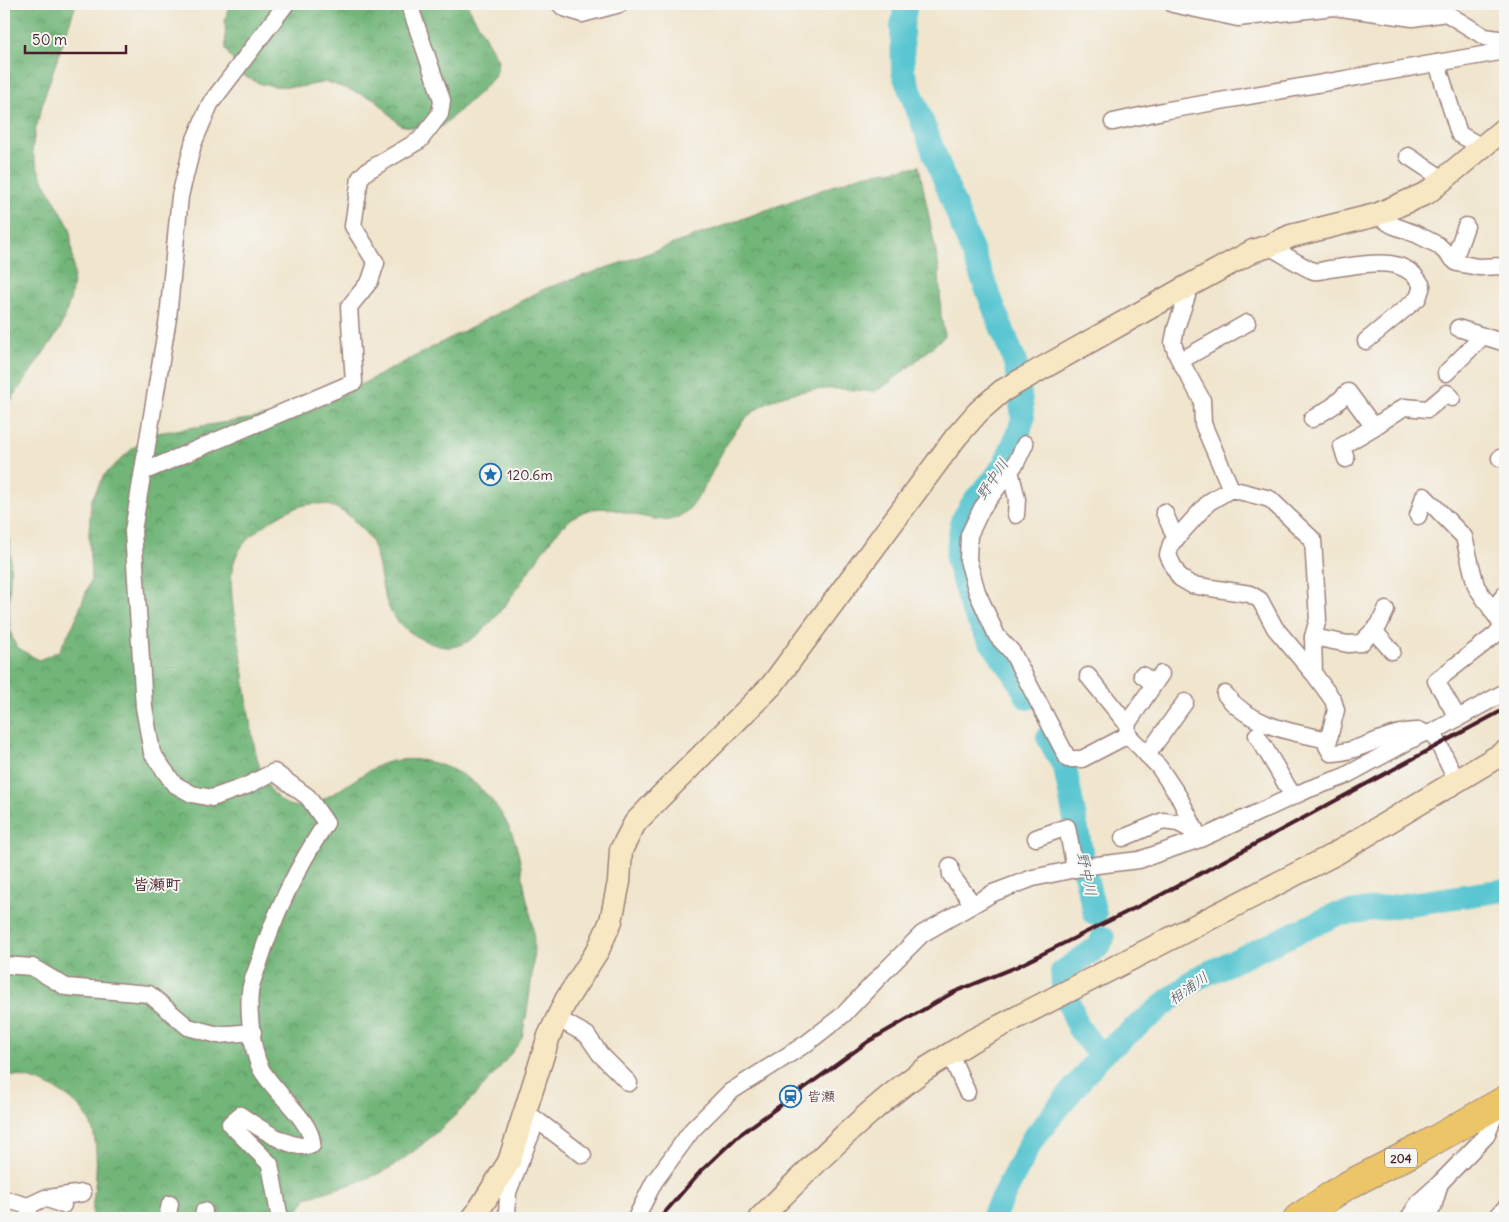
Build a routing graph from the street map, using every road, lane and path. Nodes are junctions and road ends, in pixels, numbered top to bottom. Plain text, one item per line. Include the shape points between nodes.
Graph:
1 (286, 4) edge
2 (409, 4) edge
3 (560, 4) edge
4 (620, 4) edge
5 (1173, 4) edge
6 (1505, 40) edge
7 (1505, 51) edge
8 (1438, 63) junction
9 (1114, 122) dead end
10 (1505, 128) edge
11 (1482, 147) junction
12 (1408, 156) dead end
13 (1443, 179) junction
14 (1376, 215) junction
15 (1466, 226) dead end
16 (1269, 246) junction
17 (1454, 260) junction
18 (1505, 266) edge
19 (1190, 284) junction
20 (1247, 323) dead end
21 (1458, 328) dead end
22 (1483, 336) junction
23 (1366, 341) dead end
24 (1505, 343) edge
25 (1180, 361) junction
26 (1446, 373) dead end
27 (1452, 398) dead end
28 (1312, 418) dead end
29 (1374, 427) junction
30 (1025, 444) dead end
31 (1346, 459) dead end
32 (1010, 471) junction
33 (143, 472) junction
34 (1231, 489) junction
35 (1164, 512) dead end
36 (1016, 515) dead end
37 (1418, 516) dead end
38 (1176, 539) junction
39 (1505, 594) edge
40 (1386, 610) dead end
41 (1492, 611) junction
42 (1374, 631) junction
43 (1313, 638) junction
44 (1392, 651) dead end
45 (1314, 674) junction
46 (1088, 676) dead end
47 (1152, 678) dead end
48 (1505, 692) edge
49 (1225, 694) dead end
50 (1186, 702) dead end
51 (1458, 718) junction
52 (1128, 729) junction
53 (1433, 732) junction
54 (1257, 735) dead end
55 (1329, 740) junction
56 (1505, 752) edge
57 (1147, 755) junction
58 (1456, 782) junction
59 (1293, 796) junction
60 (1199, 836) junction
61 (1036, 838) dead end
62 (1123, 838) dead end
63 (950, 866) dead end
64 (1075, 869) junction
65 (973, 904) junction
66 (4, 965) edge
67 (557, 1018) junction
68 (252, 1032) junction
69 (950, 1054) junction
70 (629, 1083) dead end
71 (967, 1092) dead end
72 (1502, 1102) edge
73 (523, 1118) junction
74 (582, 1155) dead end
75 (1440, 1183) junction
76 (82, 1193) dead end
77 (45, 1198) junction
78 (4, 1199) edge
79 (63, 1204) dead end
80 (1505, 1208) edge
81 (29, 1212) edge
82 (282, 1218) edge
83 (472, 1218) edge
84 (506, 1218) edge
85 (636, 1218) edge
86 (760, 1218) edge
87 (1298, 1218) edge
88 (1409, 1218) edge
89 (1426, 1218) edge
90 (1496, 1218) edge

1 - 33 street via 210,104 193,144 180,196 168,318
2 - 33 street via 442,100 440,114 420,140 360,178 353,226 376,263 370,281 349,307 354,382
3 - 4 street via 582,14
5 - 6 street via 1238,18 1334,7 1413,18 1446,13 1485,37
7 - 8 street
8 - 9 street
8 - 11 street via 1459,134
10 - 11 street
11 - 13 street
12 - 13 street
13 - 14 street via 1427,193
14 - 16 street via 1291,236
14 - 17 street via 1438,245
15 - 17 street
16 - 19 street
16 - 23 street via 1314,271 1366,263 1391,264 1418,279 1422,286 1418,298
17 - 18 street via 1478,267
19 - 25 street via 1173,343
19 - 67 street via 1002,391 956,437 772,685 636,824 621,850 620,882 611,921 598,950
20 - 25 street via 1220,331
21 - 22 street
22 - 24 street
22 - 26 street
25 - 34 street via 1202,400 1203,424
27 - 29 street via 1447,393 1423,415 1404,407
28 - 29 street via 1333,406 1348,392
29 - 31 street via 1342,446
30 - 32 street
32 - 36 street via 1017,499
32 - 52 street via 982,508 969,535 968,560 977,592 997,636 1012,652 1068,759 1082,759
33 - 68 street via 133,531 144,708 152,753 174,784 192,794 212,798 274,772 308,797 326,823 309,848 268,934 250,991
34 - 38 street via 1209,502
34 - 43 street via 1270,498 1313,540 1318,619
35 - 38 street
37 - 41 street via 1424,496 1464,536 1476,586
38 - 45 street via 1168,556 1180,578 1192,585 1250,594 1260,600 1275,628
39 - 41 street
40 - 42 street
41 - 51 street via 1504,628 1436,681
42 - 43 street via 1361,643
42 - 44 street
43 - 45 street
45 - 55 street via 1333,700 1336,710
46 - 52 street
47 - 52 street
48 - 51 street
49 - 55 street via 1253,718 1278,729
50 - 57 street
51 - 53 street
52 - 57 street
53 - 55 street via 1413,730 1386,736 1341,753 1332,753 1327,746
53 - 58 street
53 - 59 street via 1422,734 1343,777
54 - 59 street
56 - 58 street
57 - 60 street via 1179,797
58 - 69 street via 1335,854
59 - 60 street
60 - 62 street via 1178,824 1163,821
60 - 64 street via 1139,860
61 - 64 street via 1067,827
63 - 65 street via 951,875
64 - 65 street via 1033,878
65 - 85 street via 922,934 843,1015 807,1043 730,1092 692,1130 654,1182
66 - 68 street via 32,966 66,988 150,994 188,1027 218,1035
67 - 70 street via 587,1035 600,1054
67 - 73 street
68 - 82 street via 260,1068 313,1138 312,1145 305,1147 279,1139 240,1115 230,1124 270,1164
69 - 71 street
69 - 86 street via 921,1072 878,1107
72 - 75 street via 1486,1136
72 - 87 highway, 204 via 1346,1186
73 - 74 street
73 - 83 street via 509,1162
73 - 84 street via 532,1132 508,1192
75 - 88 street via 1419,1202
75 - 89 street
76 - 77 street
77 - 79 street
77 - 81 street
78 - 81 street
80 - 90 street

